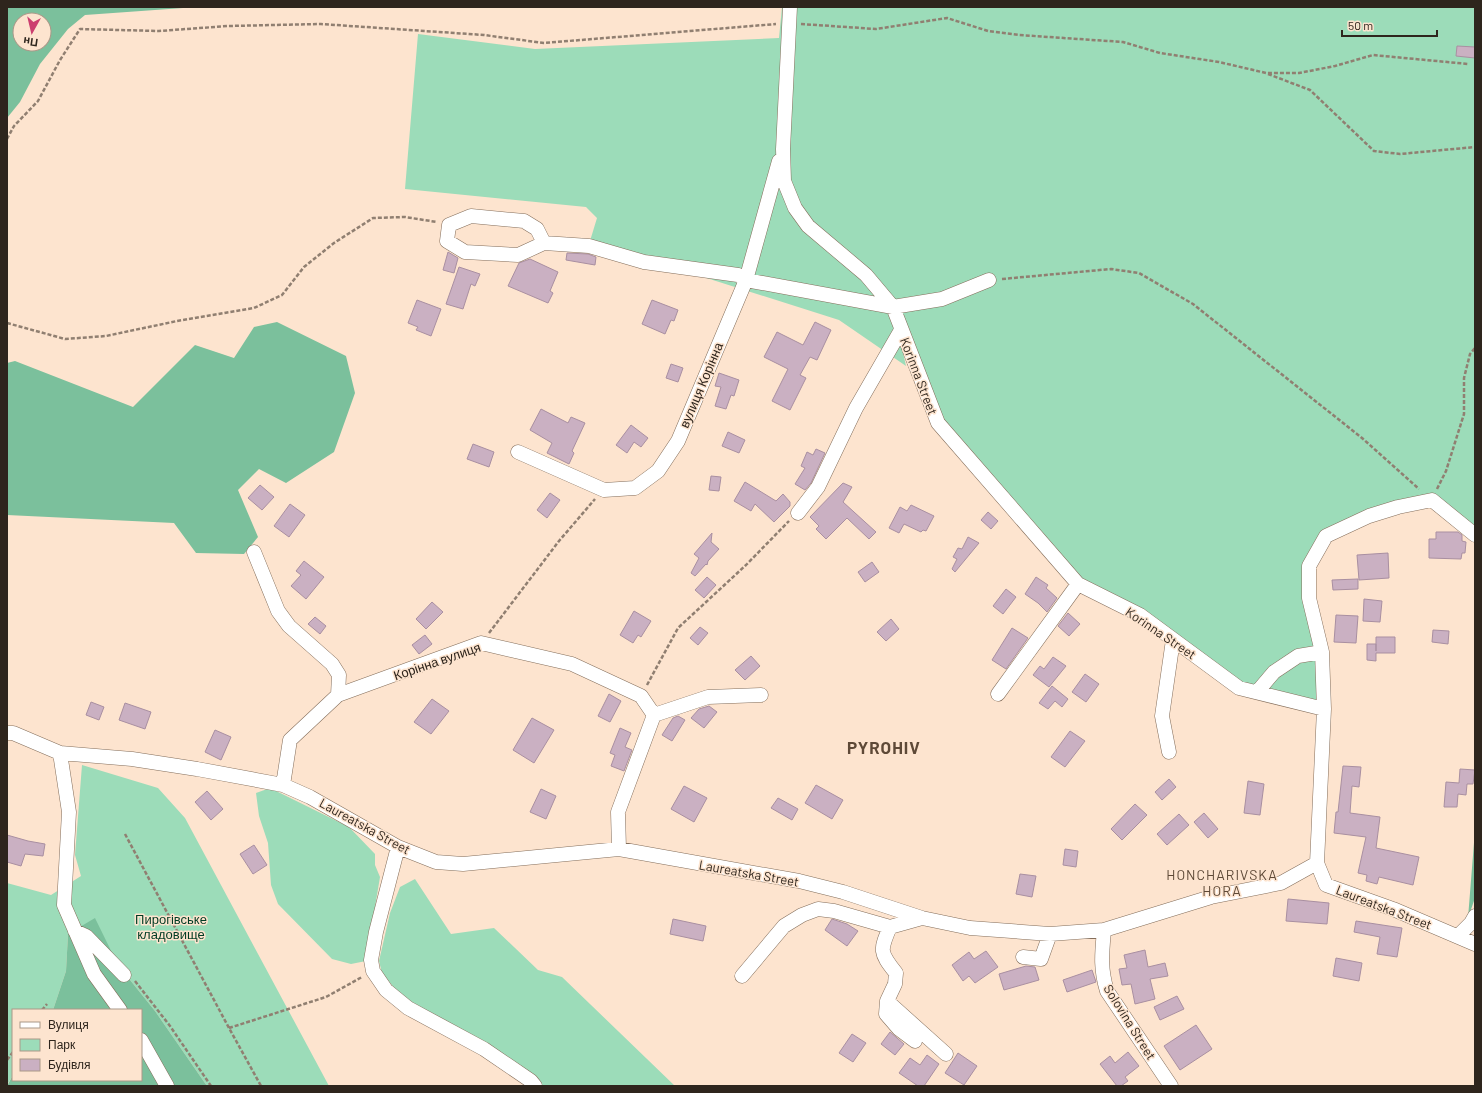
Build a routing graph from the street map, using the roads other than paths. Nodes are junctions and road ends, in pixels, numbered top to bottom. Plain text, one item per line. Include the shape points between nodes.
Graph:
1 (790, 7) edge
2 (783, 150) junction
3 (544, 243) junction
4 (746, 280) junction
5 (989, 280) road end
6 (893, 307) junction
7 (901, 330) junction
8 (518, 452) dead end
9 (798, 513) road end
10 (1475, 535) edge
11 (254, 552) dead end
12 (1078, 584) junction
13 (1173, 640) junction
14 (1322, 652) junction
15 (1256, 692) junction
16 (998, 694) dead end
17 (338, 695) junction
18 (761, 695) dead end
19 (1324, 709) junction
20 (654, 715) junction
21 (7, 733) edge
22 (1169, 752) dead end
23 (60, 753) junction
24 (283, 785) junction
25 (398, 847) junction
26 (619, 849) junction
27 (1317, 863) junction
28 (1475, 916) edge
29 (922, 918) junction
30 (890, 927) junction
31 (1104, 930) junction
32 (75, 931) junction
33 (1050, 934) junction
34 (1458, 936) junction
35 (1475, 944) edge
36 (1023, 957) dead end
37 (124, 975) road end
38 (742, 976) dead end
39 (887, 1001) junction
40 (119, 1009) edge
41 (142, 1042) edge
42 (915, 1042) dead end
43 (946, 1054) dead end
44 (167, 1086) edge
45 (535, 1086) edge
46 (1171, 1086) edge

1 - 2 street
2 - 4 street, вулиця Корінна
2 - 6 street via 784,181 795,208 808,226 866,275
3 - 3 street via 537,229 524,221 471,216 449,225 447,241 465,252 518,255
3 - 4 street via 589,246 644,262 738,275
4 - 6 street
4 - 8 street, вулиця Корінна via 678,441 658,471 635,488 604,490
5 - 6 street via 942,298
6 - 7 street, Korinna Street
7 - 9 street via 856,408 818,488
7 - 12 street, Korinna Street via 938,423
10 - 14 street via 1432,500 1369,516 1326,536 1309,566 1309,598
11 - 17 street via 278,611 289,626 332,664 339,675
12 - 13 street, Korinna Street via 1140,615
12 - 16 street
13 - 15 street, Korinna Street via 1239,688
13 - 22 street via 1162,716
14 - 15 street via 1298,656 1274,672
14 - 19 street
15 - 19 street, Korinna Street
17 - 20 street, Корінна вулиця via 480,643 572,664 641,696
17 - 24 street, Корінна вулиця via 290,740
18 - 20 street via 708,697
19 - 27 street
20 - 26 street via 618,812
21 - 23 street, Laureatska Street via 13,733
23 - 24 street, Laureatska Street via 132,759
23 - 32 street via 69,812 64,905
24 - 25 street, Laureatska Street via 310,797
25 - 26 street, Laureatska Street via 436,862 463,864
25 - 45 street via 375,939 371,960 373,972 386,990 408,1008 484,1049
26 - 29 street, Laureatska Street via 799,881 843,892
27 - 31 street, Laureatska Street via 1281,883 1211,897
27 - 34 street, Laureatska Street via 1326,885 1394,909
28 - 34 street via 1472,923
29 - 30 street
29 - 33 street, Laureatska Street via 970,928
30 - 38 street via 818,909 784,926
30 - 39 street via 882,946 886,960 896,972 895,984
31 - 33 street, Laureatska Street
31 - 46 street, Solovina Street via 1101,961 1107,991
32 - 37 street via 86,936
32 - 40 street via 94,974
33 - 36 street via 1041,959
34 - 35 street, Laureatska Street
39 - 42 street via 886,1014
39 - 43 street
41 - 44 street

